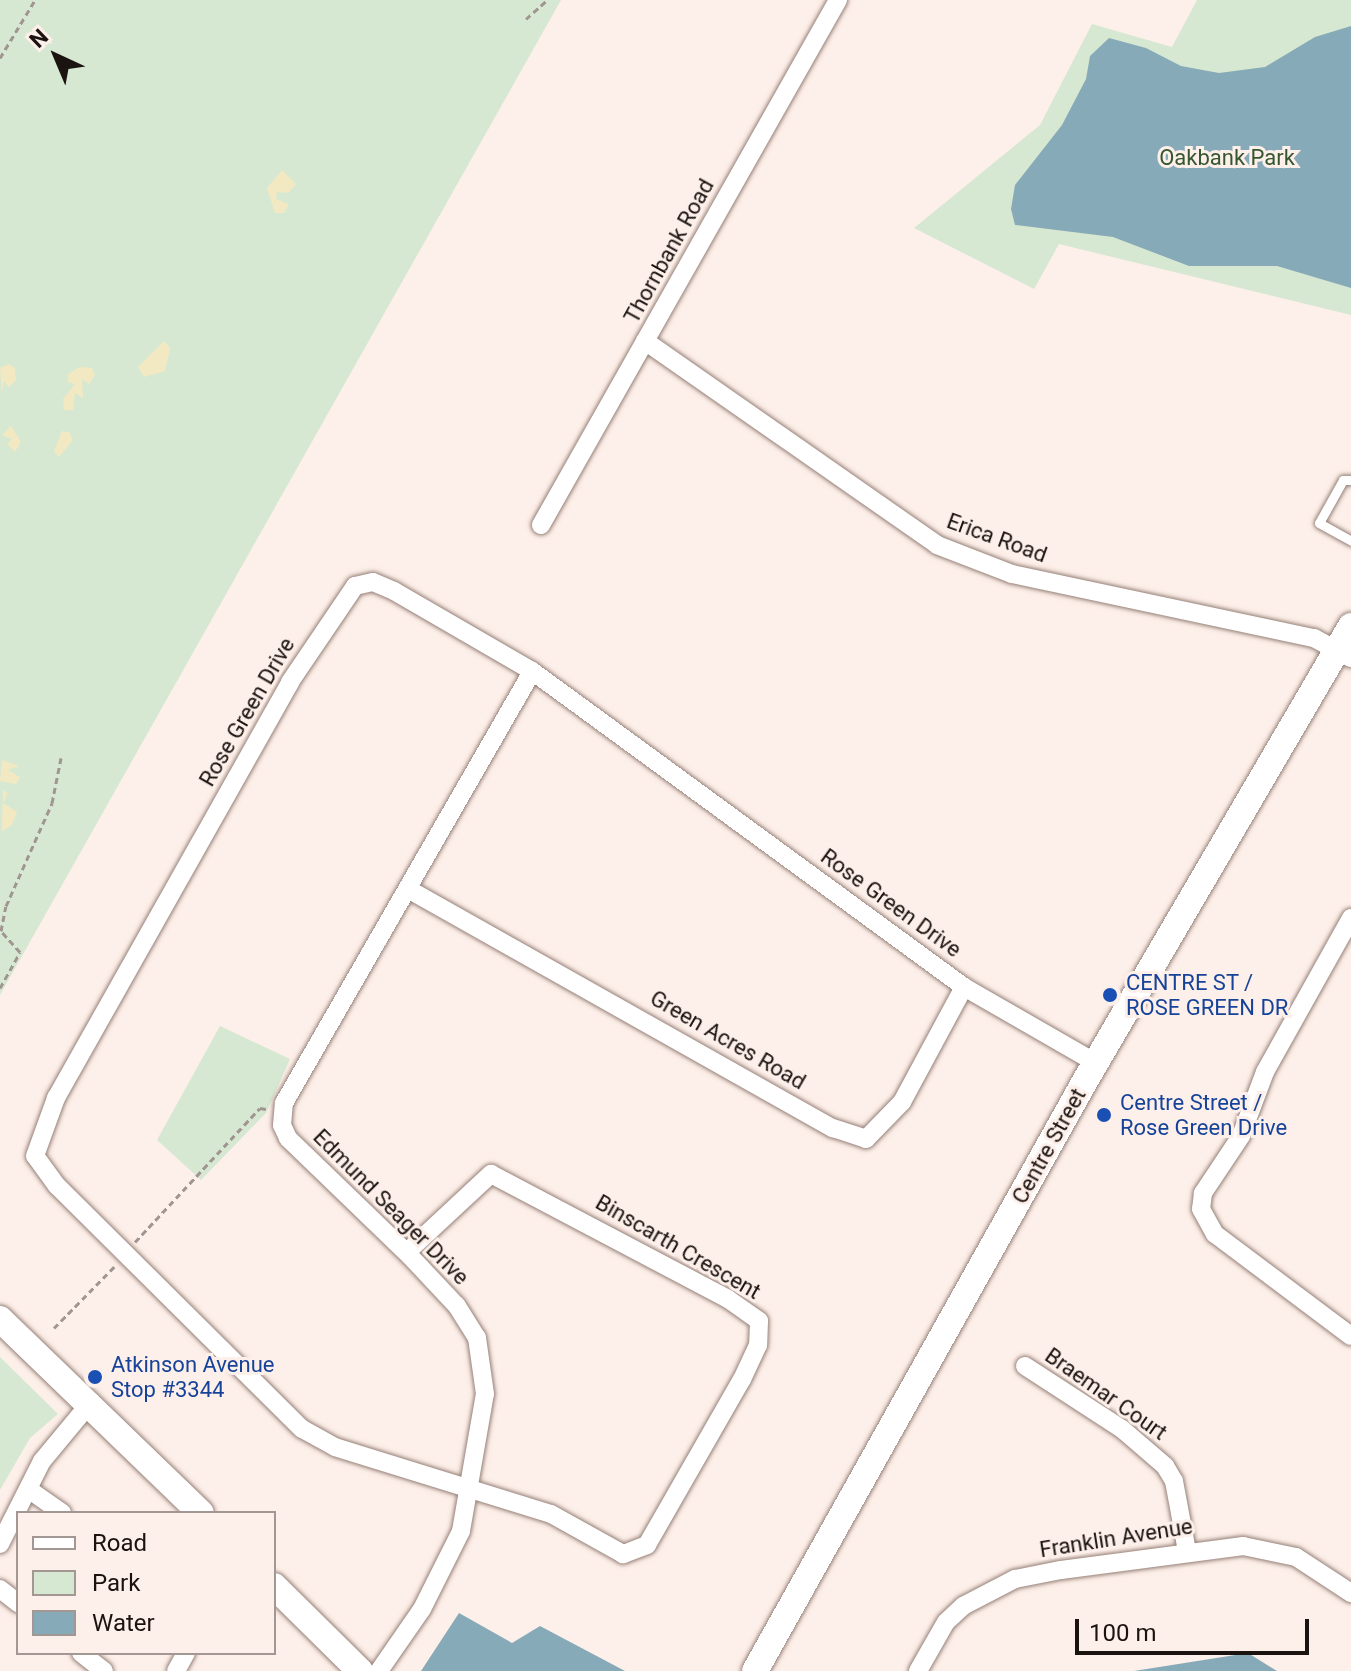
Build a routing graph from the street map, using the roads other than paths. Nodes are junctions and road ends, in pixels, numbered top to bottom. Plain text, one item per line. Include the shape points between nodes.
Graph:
1 (838, 0) edge
2 (645, 341) junction
3 (1351, 480) edge
4 (541, 525) dead end
5 (1351, 541) edge
6 (1351, 626) edge
7 (1344, 654) edge
8 (532, 671) junction
9 (408, 889) junction
10 (1351, 918) edge
11 (964, 987) junction
12 (1096, 1063) junction
13 (407, 1252) junction
14 (0, 1319) edge
15 (1351, 1336) edge
16 (1025, 1366) dead end
17 (91, 1402) junction
18 (469, 1488) junction
19 (31, 1491) junction
20 (19, 1511) edge
21 (59, 1511) edge
22 (199, 1511) edge
23 (16, 1517) edge
24 (0, 1544) edge
25 (1187, 1551) junction
26 (276, 1588) edge
27 (0, 1589) edge
28 (1351, 1593) edge
29 (16, 1601) edge
30 (84, 1655) edge
31 (104, 1671) edge
32 (360, 1671) edge
33 (379, 1671) edge
34 (755, 1671) edge
35 (918, 1671) edge

1 - 2 street, Thornbank Road
2 - 4 street, Thornbank Road
2 - 7 street, Erica Road via 937,545 1012,574 1314,638
3 - 5 lane via 1343,480 1319,523
6 - 7 main road, Centre Street
7 - 12 main road, Centre Street
8 - 9 street, Edmund Seager Drive
8 - 11 street, Rose Green Drive
8 - 18 street, Rose Green Drive via 373,582 355,586 343,597 56,1098 35,1156 57,1186 302,1429 335,1447
9 - 11 street, Green Acres Road via 833,1128 866,1139 902,1102
9 - 13 street, Edmund Seager Drive via 284,1103 282,1125 288,1138
10 - 15 street via 1265,1072 1241,1136 1203,1193 1201,1209 1215,1234
11 - 12 street, Rose Green Drive
12 - 34 main road, Centre Street
13 - 18 street, Edmund Seager Drive via 456,1305 477,1338 485,1394
13 - 18 street, Binscarth Crescent via 491,1174 750,1311 762,1331 742,1379 657,1528 636,1551 613,1550 551,1514
14 - 17 main road
16 - 25 street, Braemar Court via 1122,1429 1165,1466 1174,1481
17 - 19 street via 42,1461
17 - 22 main road
18 - 33 street, Edmund Seager Drive via 447,1567
19 - 20 street
19 - 21 street
23 - 24 street
25 - 28 street, Franklin Avenue via 1243,1546 1277,1551 1315,1567
25 - 35 street, Franklin Avenue via 1061,1570 984,1593 946,1622
26 - 32 main road
27 - 29 street
30 - 31 street

